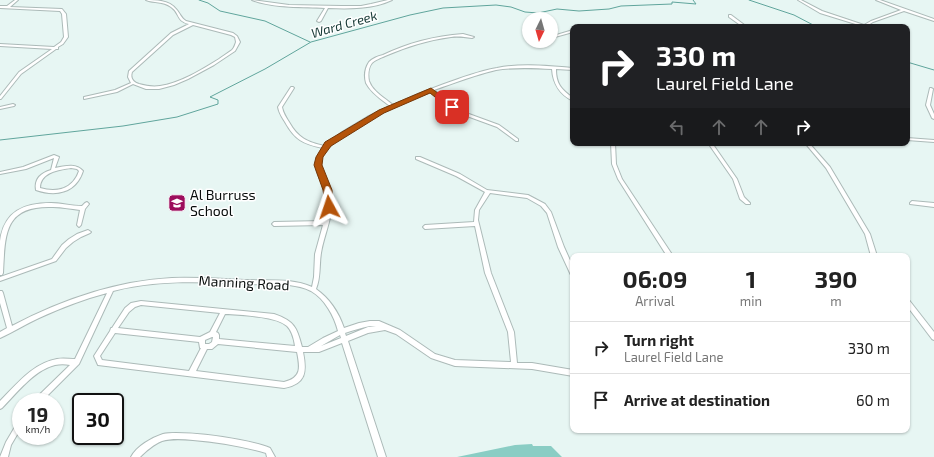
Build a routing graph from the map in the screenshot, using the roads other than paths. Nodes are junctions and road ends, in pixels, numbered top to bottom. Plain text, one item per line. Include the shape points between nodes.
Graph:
1 (17, 0) edge
2 (147, 0) edge
3 (253, 0) edge
4 (391, 0) edge
5 (799, 0) edge
6 (877, 0) edge
7 (0, 7) edge
8 (8, 7) junction
9 (327, 7) junction
10 (903, 10) junction
11 (730, 16) dead end
12 (934, 20) edge
13 (319, 21) dead end
14 (192, 24) junction
15 (741, 24) edge
16 (857, 24) edge
17 (868, 24) edge
18 (570, 32) edge
19 (558, 35) edge
20 (472, 37) dead end
21 (0, 45) edge
22 (56, 48) junction
23 (554, 67) junction
24 (570, 69) edge
25 (133, 83) junction
26 (292, 88) dead end
27 (931, 89) dead end
28 (431, 90) junction
29 (0, 98) edge
30 (85, 98) dead end
31 (570, 98) edge
32 (13, 105) dead end
33 (393, 106) junction
34 (0, 108) edge
35 (934, 118) edge
36 (910, 139) edge
37 (517, 140) dead end
38 (934, 141) edge
39 (613, 146) edge
40 (712, 146) edge
41 (810, 146) edge
42 (325, 147) junction
43 (418, 158) dead end
44 (53, 169) junction
45 (0, 174) edge
46 (488, 192) junction
47 (912, 203) dead end
48 (748, 204) dead end
49 (934, 205) edge
50 (325, 223) junction
51 (274, 224) dead end
52 (477, 224) junction
53 (79, 225) dead end
54 (425, 226) dead end
55 (88, 232) dead end
56 (668, 253) edge
57 (873, 253) edge
58 (570, 266) edge
59 (0, 273) edge
60 (0, 279) edge
61 (111, 290) junction
62 (313, 290) junction
63 (0, 293) edge
64 (910, 306) edge
65 (224, 311) junction
66 (10, 329) junction
67 (113, 330) junction
68 (212, 334) junction
69 (0, 335) edge
70 (344, 335) junction
71 (934, 337) edge
72 (202, 340) junction
73 (216, 341) junction
74 (205, 347) junction
75 (300, 350) junction
76 (77, 362) junction
77 (514, 365) junction
78 (570, 372) edge
79 (192, 374) junction
80 (45, 393) edge
81 (0, 406) edge
82 (12, 437) edge
83 (4, 457) edge
84 (135, 457) edge
85 (271, 457) edge
86 (382, 457) edge

1 - 8 street
2 - 14 street via 170,5 175,8 180,19
3 - 9 street via 283,5
4 - 9 street via 365,7
5 - 16 street via 821,12
6 - 10 street
7 - 8 street
8 - 22 street via 56,9 63,12 66,37
9 - 13 street
10 - 12 street
10 - 17 street
11 - 15 street
14 - 25 street via 172,34 130,72 129,76
14 - 25 street via 232,34 238,42 230,53 170,86 143,88
18 - 19 street
20 - 33 street via 463,35 436,38 390,52 371,62 365,76 366,80 374,92
21 - 22 street
22 - 29 street via 20,73
23 - 24 street
23 - 28 street via 517,67 489,71
23 - 31 street via 555,83
25 - 30 street via 116,91
26 - 42 street via 280,107 281,113 301,140
27 - 35 street via 928,105
28 - 33 street
28 - 37 street via 457,111 498,126
32 - 34 street
33 - 42 street
36 - 38 street
39 - 56 street via 614,164 620,179
40 - 48 street via 735,179 742,198
41 - 57 street via 828,167 867,234
42 - 50 street via 318,165 329,196
43 - 46 street via 458,175
44 - 44 street via 38,182 38,190 61,191 69,188 78,179 80,169
44 - 45 street via 57,157 54,156
46 - 52 street via 477,210
46 - 58 street via 528,197 546,207
47 - 49 street
50 - 51 street
50 - 62 street
52 - 54 street
52 - 77 street via 490,282 511,332
53 - 59 street via 85,206 36,206 20,211 4,228
55 - 60 street via 72,239 54,260
61 - 62 street, Manning Road via 142,283 184,280 287,284
61 - 66 street, Manning Road via 60,306
61 - 76 street
62 - 70 street via 331,307
63 - 66 street
64 - 71 street
65 - 67 street via 140,303 127,310
65 - 68 street
65 - 75 street via 283,320 294,330
66 - 69 street, Manning Road
67 - 72 street
67 - 79 street via 97,354 100,363
68 - 72 street
68 - 73 street via 216,335
70 - 75 street via 319,348
70 - 77 street via 385,327 398,332 439,359 466,365
70 - 86 street
72 - 74 street via 201,344
73 - 74 street via 213,345
73 - 75 street
74 - 79 street
75 - 79 street via 302,374 296,381 288,384
76 - 80 street
76 - 81 street via 56,362 46,365 28,378
77 - 78 street
82 - 83 street
84 - 85 street via 152,443 165,437 182,436 252,445 268,450

